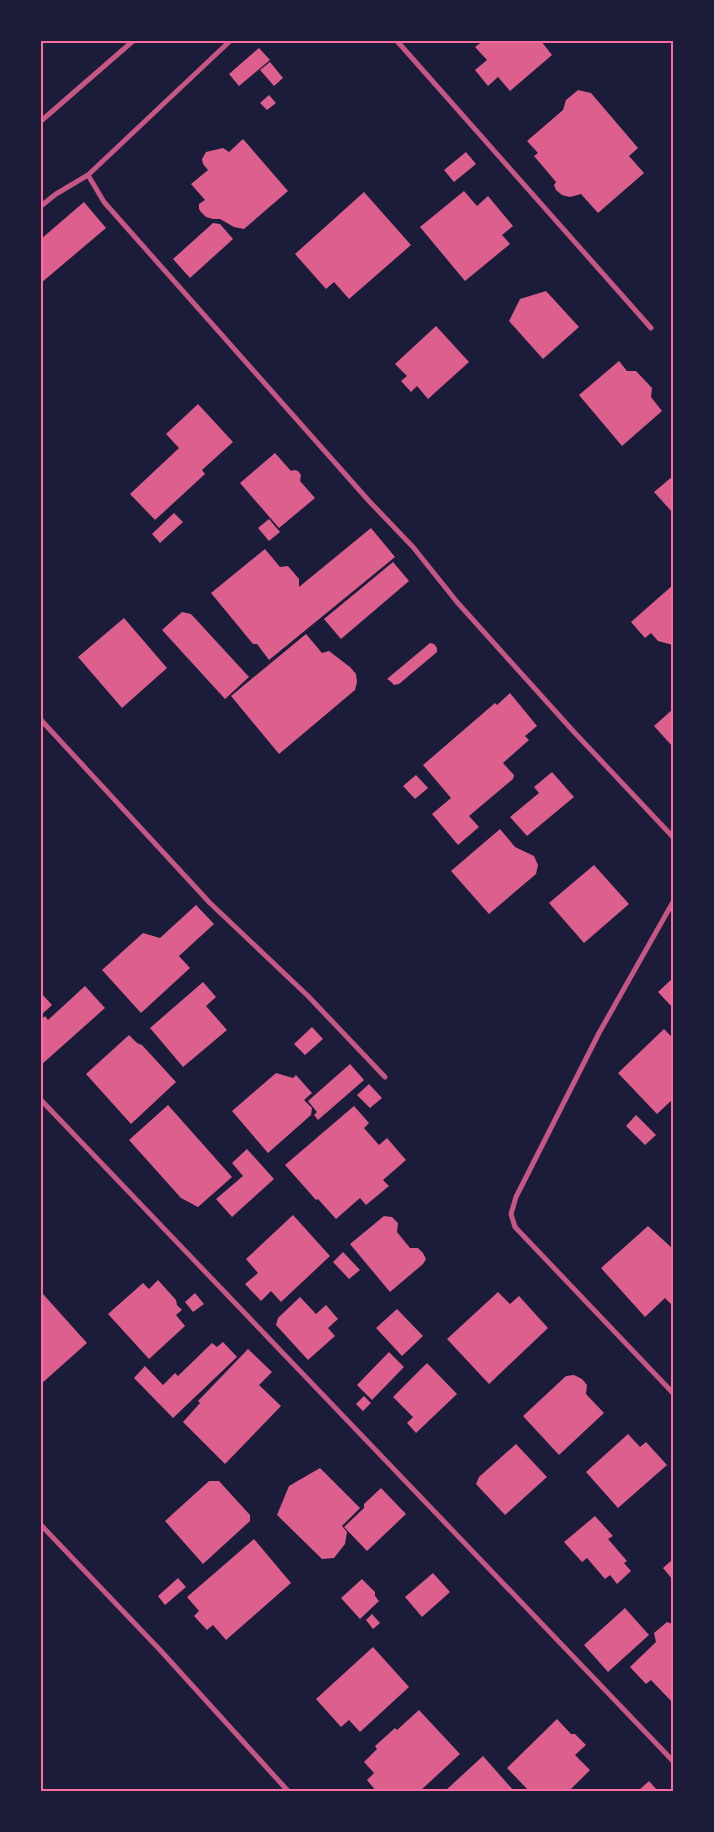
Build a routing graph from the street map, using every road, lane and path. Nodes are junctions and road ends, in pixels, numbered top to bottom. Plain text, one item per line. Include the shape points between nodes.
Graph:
1 (133, 41) edge
2 (230, 41) edge
3 (397, 41) edge
4 (41, 120) edge
5 (88, 175) junction
6 (41, 206) edge
7 (651, 328) dead end
8 (41, 720) edge
9 (673, 837) edge
10 (673, 902) edge
11 (386, 1077) dead end
12 (41, 1100) edge
13 (673, 1393) edge
14 (41, 1525) edge
15 (673, 1761) edge
16 (288, 1791) edge

1 - 4 street
2 - 5 street
3 - 7 street
5 - 6 street
5 - 9 street via 104,202 369,501 414,547 457,602
8 - 11 street via 210,903 308,996
10 - 13 street via 599,1033 516,1197 511,1214 515,1228
12 - 15 street
14 - 16 street

